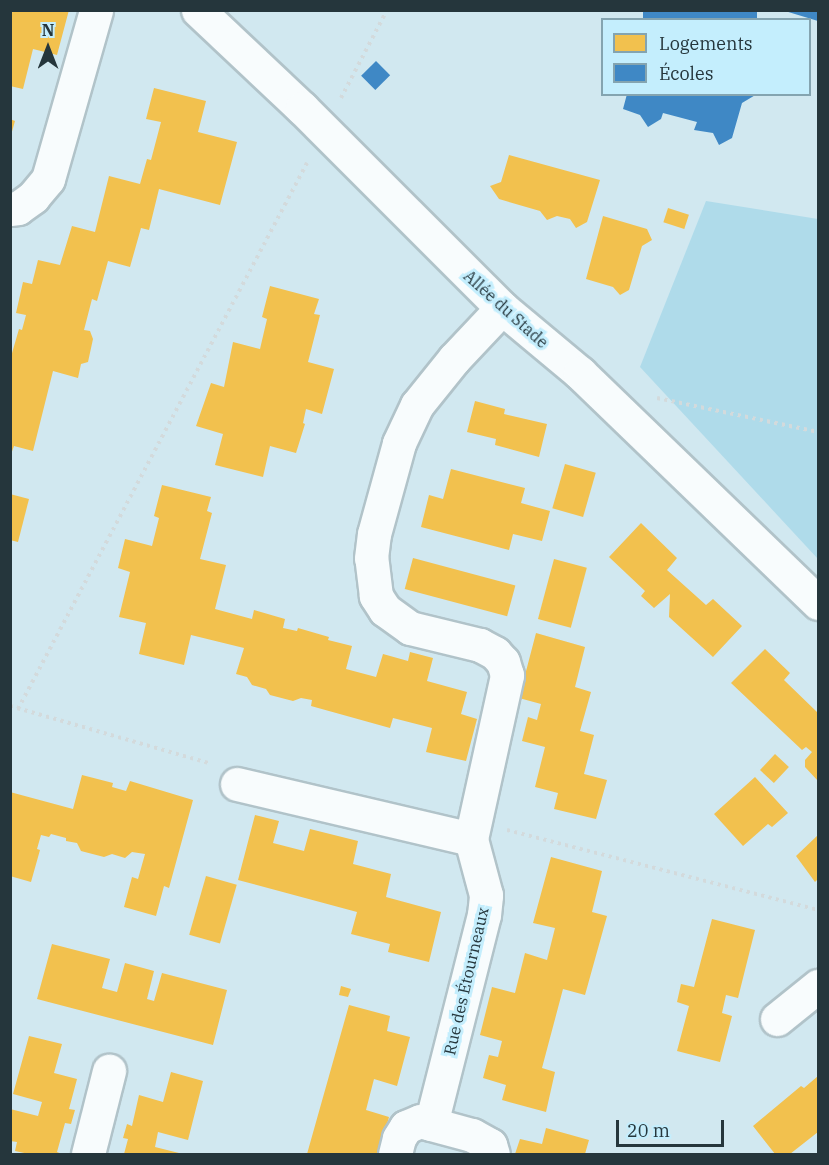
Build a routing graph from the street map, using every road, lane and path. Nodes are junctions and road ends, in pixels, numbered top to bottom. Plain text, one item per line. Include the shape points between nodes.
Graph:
1 (96, 10) edge
2 (198, 10) edge
3 (387, 10) edge
4 (324, 130) junction
5 (10, 209) edge
6 (502, 308) junction
7 (655, 397) dead end
8 (819, 432) edge
9 (819, 603) edge
10 (10, 706) edge
11 (18, 709) junction
12 (237, 784) joint
13 (472, 830) junction
14 (819, 910) edge
15 (819, 986) edge
16 (777, 1018) dead end
17 (109, 1071) dead end
18 (431, 1124) junction
19 (88, 1155) edge
20 (395, 1155) edge
21 (493, 1155) edge

1 - 5 street via 48,178 33,197
2 - 4 street, Allée du Stade
3 - 4 path
4 - 6 street, Allée du Stade
4 - 11 path
6 - 9 street, Allée du Stade via 579,373
6 - 13 street, Rue des Étourneaux via 454,358 417,405 399,443 371,558 376,596 385,610 410,628 480,645 503,662 507,675
7 - 8 path
10 - 11 path
11 - 12 path via 207,762
12 - 13 street
13 - 14 path
13 - 18 street, Rue des Étourneaux via 486,895 484,915
15 - 16 street
17 - 19 street
18 - 20 street via 420,1121 406,1127
18 - 21 street via 472,1135 490,1145

